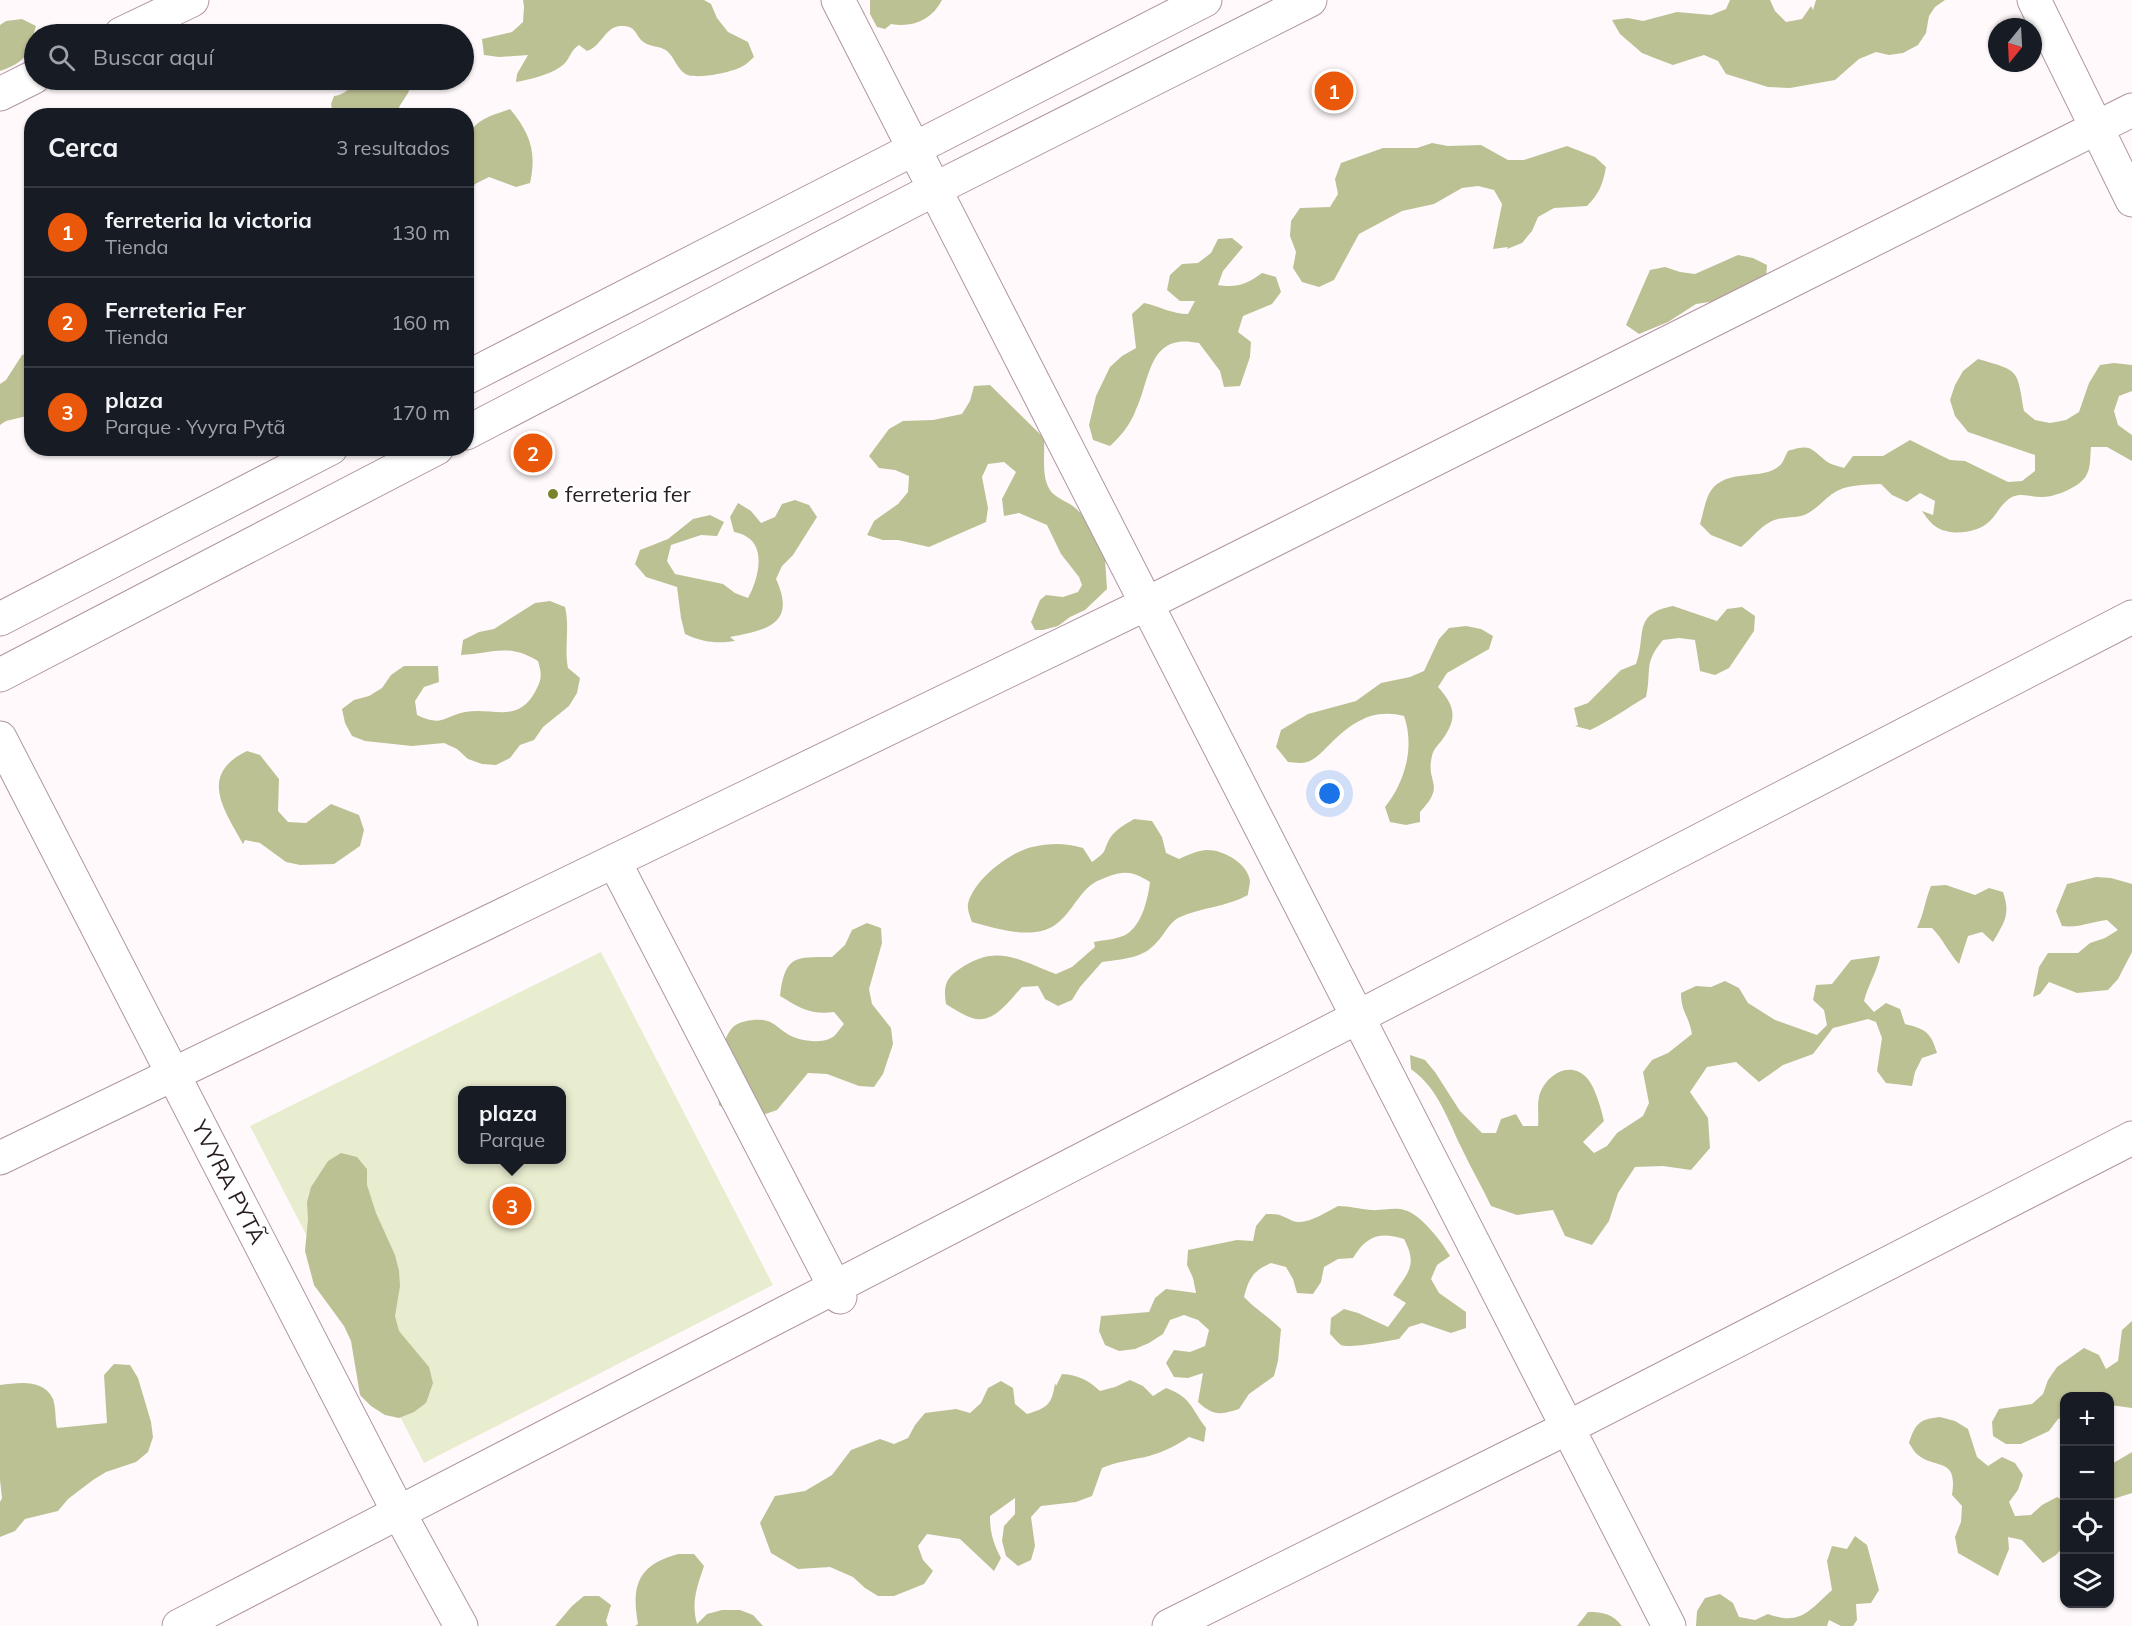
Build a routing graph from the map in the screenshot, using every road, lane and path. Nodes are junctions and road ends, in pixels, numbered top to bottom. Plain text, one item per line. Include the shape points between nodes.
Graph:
1 (192, 0) edge
2 (838, 0) edge
3 (1205, 0) edge
4 (1310, 0) edge
5 (2034, 0) edge
6 (142, 24) edge
7 (24, 82) edge
8 (0, 94) edge
9 (2132, 110) edge
10 (2097, 128) junction
11 (915, 148) junction
12 (935, 189) junction
13 (2132, 200) edge
14 (474, 374) edge
15 (474, 429) edge
16 (315, 456) edge
17 (421, 456) edge
18 (1146, 604) junction
19 (2132, 617) edge
20 (0, 619) edge
21 (0, 675) edge
22 (0, 738) edge
23 (614, 861) junction
24 (1358, 1017) junction
25 (173, 1074) junction
26 (2132, 1138) edge
27 (0, 1158) edge
28 (837, 1292) junction
29 (1567, 1428) junction
30 (399, 1513) junction
31 (179, 1626) edge
32 (460, 1626) edge
33 (1169, 1626) edge
34 (1669, 1626) edge

1 - 6 street
2 - 11 street
3 - 11 street
4 - 12 street
5 - 10 street
7 - 8 street
9 - 10 street
10 - 13 street
10 - 18 street
11 - 12 street
11 - 14 street
12 - 15 street
12 - 18 street
16 - 20 street
17 - 21 street
18 - 23 street
18 - 24 street
19 - 24 street
22 - 25 street, YVYRA PYTÃ
23 - 25 street
23 - 28 street
24 - 28 street
24 - 29 street
25 - 27 street
25 - 30 street, YVYRA PYTÃ
26 - 29 street
28 - 30 street
29 - 33 street
29 - 34 street
30 - 31 street
30 - 32 street, YVYRA PYTÃ

